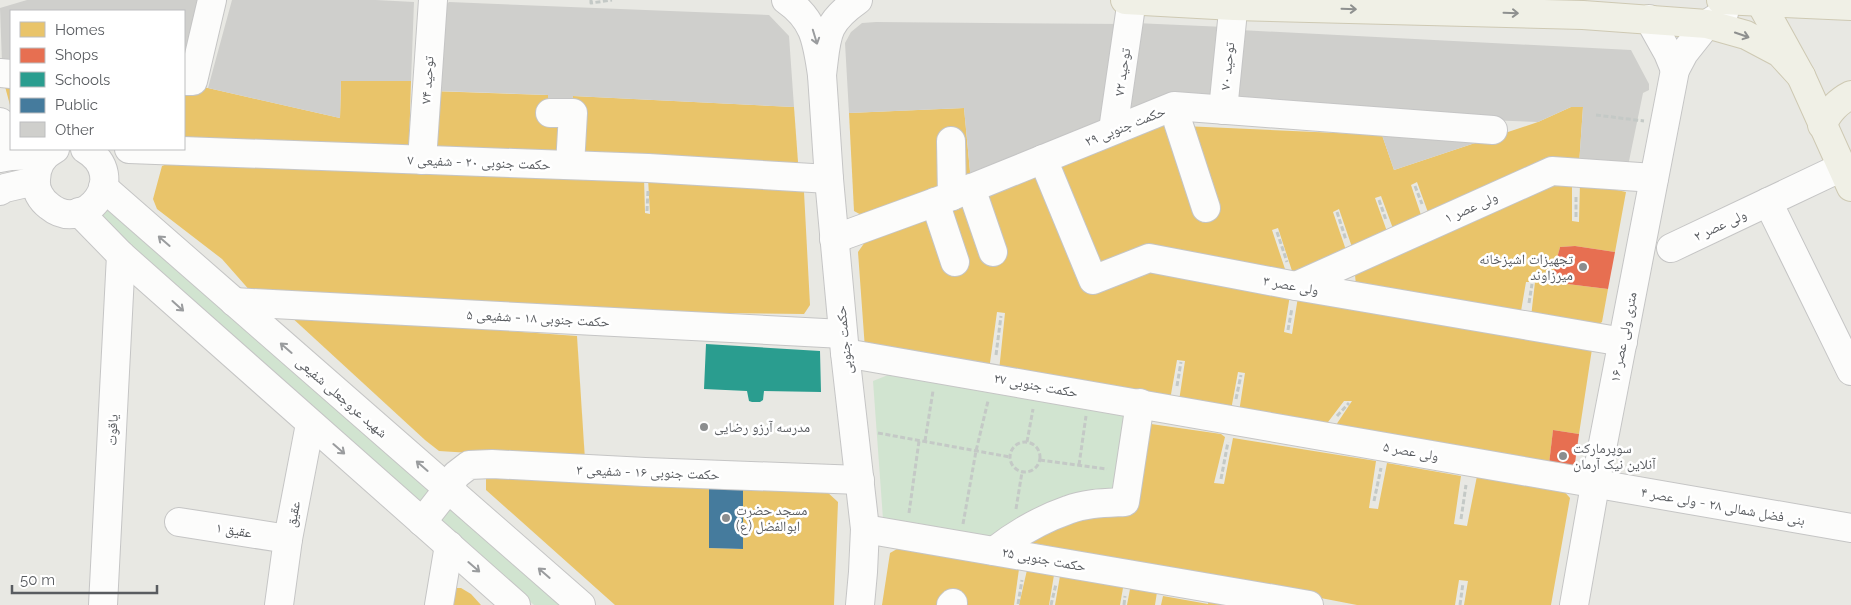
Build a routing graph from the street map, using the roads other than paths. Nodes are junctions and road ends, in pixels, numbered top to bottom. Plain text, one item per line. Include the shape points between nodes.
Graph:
1 (212, 0) edge
2 (433, 0) edge
3 (786, 0) edge
4 (858, 0) edge
5 (1745, 1) edge
6 (1128, 6) edge
7 (1848, 7) edge
8 (1649, 19) junction
9 (1232, 21) dead end
10 (1707, 24) junction
11 (1675, 70) junction
12 (822, 75) junction
13 (1801, 76) junction
14 (185, 80) edge
15 (1851, 95) edge
16 (1173, 107) junction
17 (1222, 110) junction
18 (550, 112) dead end
19 (0, 122) edge
20 (1822, 125) junction
21 (1113, 130) junction
22 (1493, 130) dead end
23 (952, 141) dead end
24 (87, 150) edge
25 (156, 150) edge
26 (51, 152) edge
27 (6, 157) edge
28 (1043, 159) junction
29 (422, 160) junction
30 (570, 165) junction
31 (1846, 177) edge
32 (1654, 178) junction
33 (829, 179) junction
34 (35, 181) junction
35 (103, 187) junction
36 (0, 191) edge
37 (953, 195) junction
38 (1768, 202) junction
39 (1206, 208) dead end
40 (79, 212) junction
41 (834, 239) junction
42 (1671, 248) dead end
43 (993, 252) dead end
44 (121, 255) junction
45 (1352, 260) junction
46 (955, 262) dead end
47 (1296, 286) junction
48 (1362, 297) junction
49 (234, 302) junction
50 (1622, 342) junction
51 (844, 343) junction
52 (1851, 371) edge
53 (1140, 403) junction
54 (1230, 419) joint
55 (310, 424) junction
56 (860, 480) junction
57 (1595, 485) junction
58 (448, 489) junction
59 (179, 522) dead end
60 (422, 522) junction
61 (1851, 528) edge
62 (865, 529) junction
63 (288, 538) junction
64 (448, 545) junction
65 (994, 551) junction
66 (104, 605) edge
67 (279, 605) edge
68 (439, 605) edge
69 (516, 605) edge
70 (581, 605) edge
71 (860, 605) edge
72 (1309, 605) edge
73 (1574, 605) edge

1 - 14 street via 193,81
2 - 29 street, توحید ۷۴
3 -> 12 street via 812,26
4 - 12 street via 830,26
5 - 7 main road
5 - 10 street, ۱۶ متری ولی عصر
5 - 13 main road
6 -> 8 main road via 1234,6
6 - 21 street, توحید ۷۲
8 - 10 main road
8 - 11 street
9 - 17 street, توحید ۷۰
10 - 11 street, ۱۶ متری ولی عصر
10 -> 13 main road via 1746,35 1780,54
11 - 32 street, ۱۶ متری ولی عصر
12 - 33 street, حکمت جنوبی
13 - 20 main road
15 - 20 main road via 1833,107
16 - 17 street, حکمت جنوبی ۲۹
16 - 21 street, حکمت جنوبی ۲۹
16 - 39 street
17 - 22 street, حکمت جنوبی ۲۹
18 - 30 street via 573,114
19 - 27 street
20 - 31 main road
21 - 28 street, حکمت جنوبی ۲۹
23 - 37 street
24 - 35 street via 100,161 104,172
25 - 29 street, حکمت جنوبی ۲۰ - شفیعی ۷
26 - 27 street
26 - 34 street via 37,170
28 - 37 street, حکمت جنوبی ۲۹
28 - 47 street, ولی عصر ۳ via 1093,280 1149,258
29 - 30 street, حکمت جنوبی ۲۰ - شفیعی ۷
30 - 33 street, حکمت جنوبی ۲۰ - شفیعی ۷
31 - 38 street, ولی عصر ۲
32 - 45 street, ولی عصر ۱ via 1552,170
32 - 50 street, ۱۶ متری ولی عصر
33 - 41 street, حکمت جنوبی
34 - 36 street
34 - 40 street via 44,202 52,209 63,213
35 - 40 street via 95,204
49 -> 35 street, شهید عروجعلی شفیعی
37 - 41 street, حکمت جنوبی ۲۹
37 - 43 street
37 - 46 street
38 - 42 street, ولی عصر ۲
38 - 52 street
40 - 44 street
41 - 51 street, حکمت جنوبی
44 -> 55 street
44 - 66 street, یاقوت
45 - 47 street, ولی عصر ۱
45 - 48 street via 1345,268 1344,281
47 - 48 street, ولی عصر ۳
48 - 50 street, ولی عصر ۳
49 - 51 street, حکمت جنوبی ۱۸ - شفیعی ۵
58 -> 49 street, شهید عروجعلی شفیعی
50 - 57 street, ۱۶ متری ولی عصر
51 - 53 street, حکمت جنوبی ۲۷ via 937,368
51 - 56 street, حکمت جنوبی
53 - 54 street, حکمت جنوبی ۲۷
53 - 65 street via 1125,502 1069,509 1012,537
54 - 57 street, ولی عصر ۵
55 -> 60 street
55 - 63 street, عقیق
56 - 58 street, حکمت جنوبی ۱۶ - شفیعی ۳ via 492,464 468,465 456,475
56 - 62 street, حکمت جنوبی
57 - 61 street, بنی فضل شمالی ۲۸ - ولی عصر ۴
57 - 73 street, ۱۶ متری ولی عصر
58 - 60 street, حکمت جنوبی ۱۶ - شفیعی ۳
70 -> 58 street, شهید عروجعلی شفیعی
59 - 63 street, عقیق ۱
60 - 64 street
62 - 65 street, حکمت جنوبی ۲۵
62 - 71 street, حکمت جنوبی
63 - 67 street, عقیق
64 - 68 street
64 -> 69 street
65 - 72 street, حکمت جنوبی ۲۵

